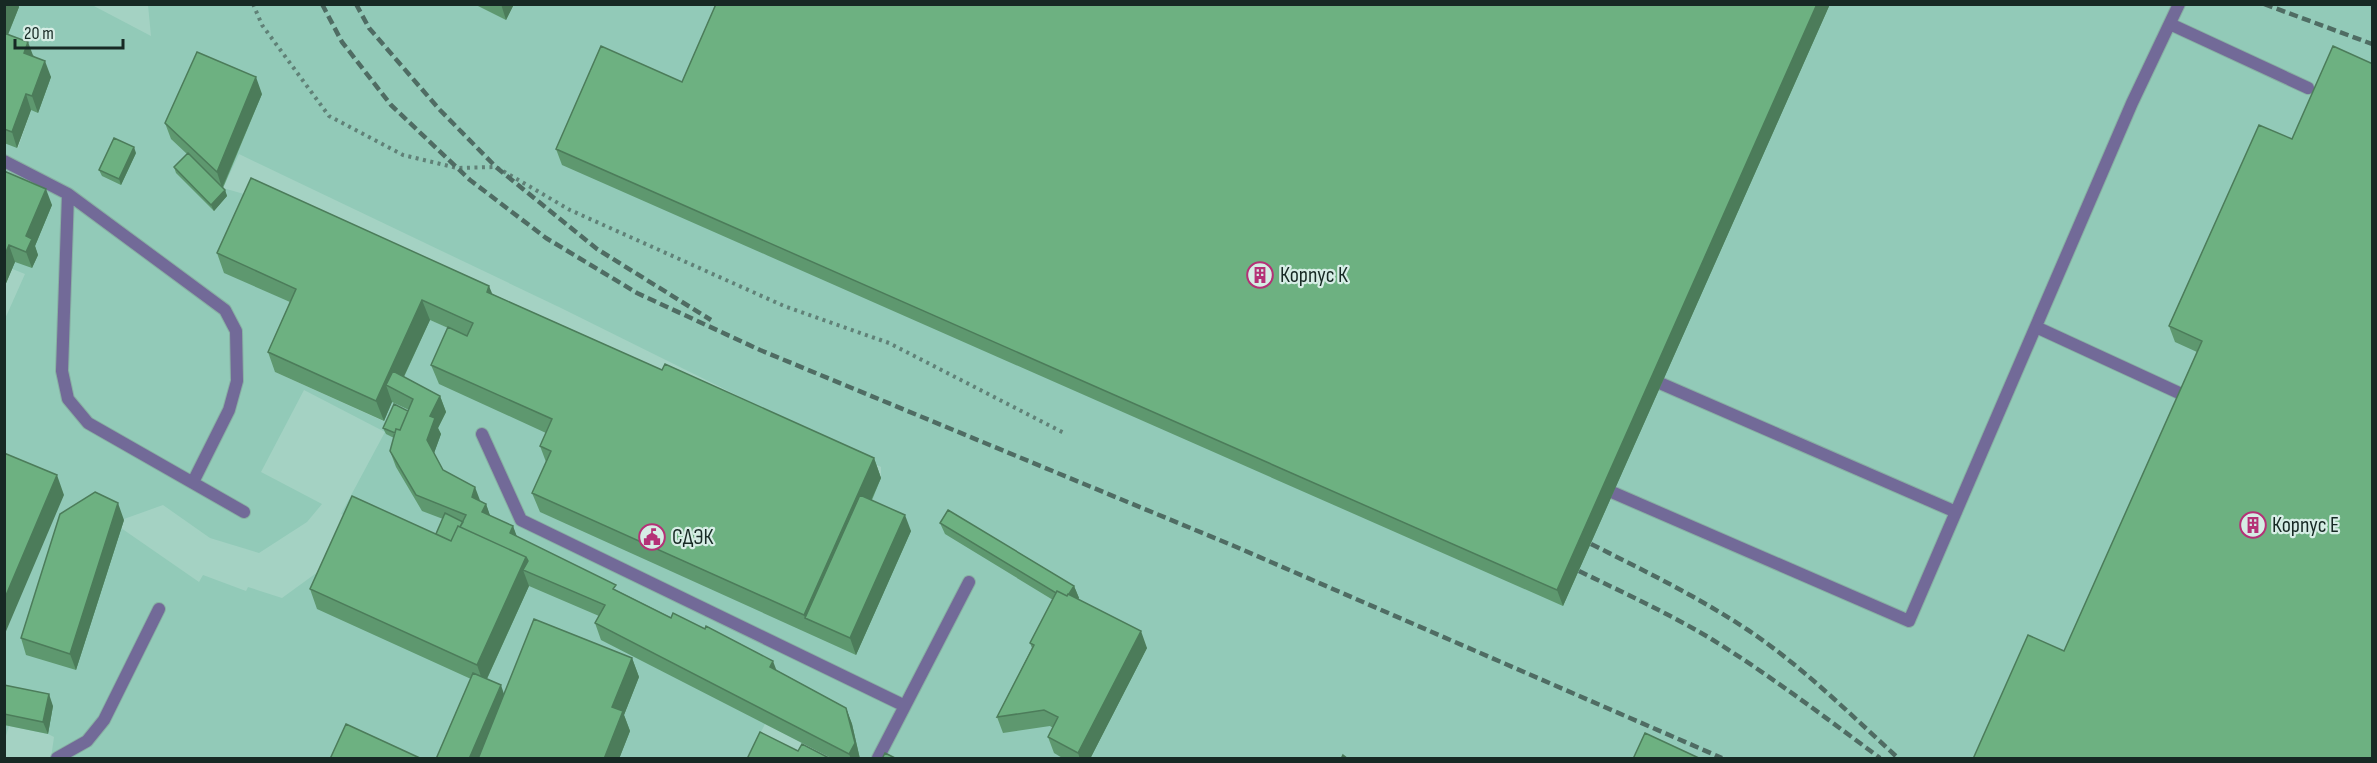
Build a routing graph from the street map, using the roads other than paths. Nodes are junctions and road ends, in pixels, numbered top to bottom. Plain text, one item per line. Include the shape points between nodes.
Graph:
1 (2179, 4) edge
2 (2170, 24) junction
3 (2308, 88) dead end
4 (4, 161) edge
5 (68, 194) junction
6 (2036, 327) junction
7 (1662, 384) dead end
8 (2190, 398) edge
9 (482, 434) dead end
10 (193, 482) junction
11 (1614, 493) dead end
12 (244, 512) dead end
13 (1956, 512) junction
14 (969, 582) dead end
15 (159, 609) dead end
16 (905, 706) junction
17 (57, 759) edge
18 (878, 759) edge

1 - 2 lane
2 - 3 lane
2 - 6 lane
4 - 5 lane
5 - 10 lane via 62,371 68,399 88,423
5 - 10 lane via 225,310 236,331 237,381 229,410
6 - 8 lane
6 - 13 lane
7 - 13 lane
9 - 16 lane via 521,520
10 - 12 lane
11 - 13 lane via 1909,621
14 - 16 lane
15 - 17 lane via 104,720 87,741
16 - 18 lane

